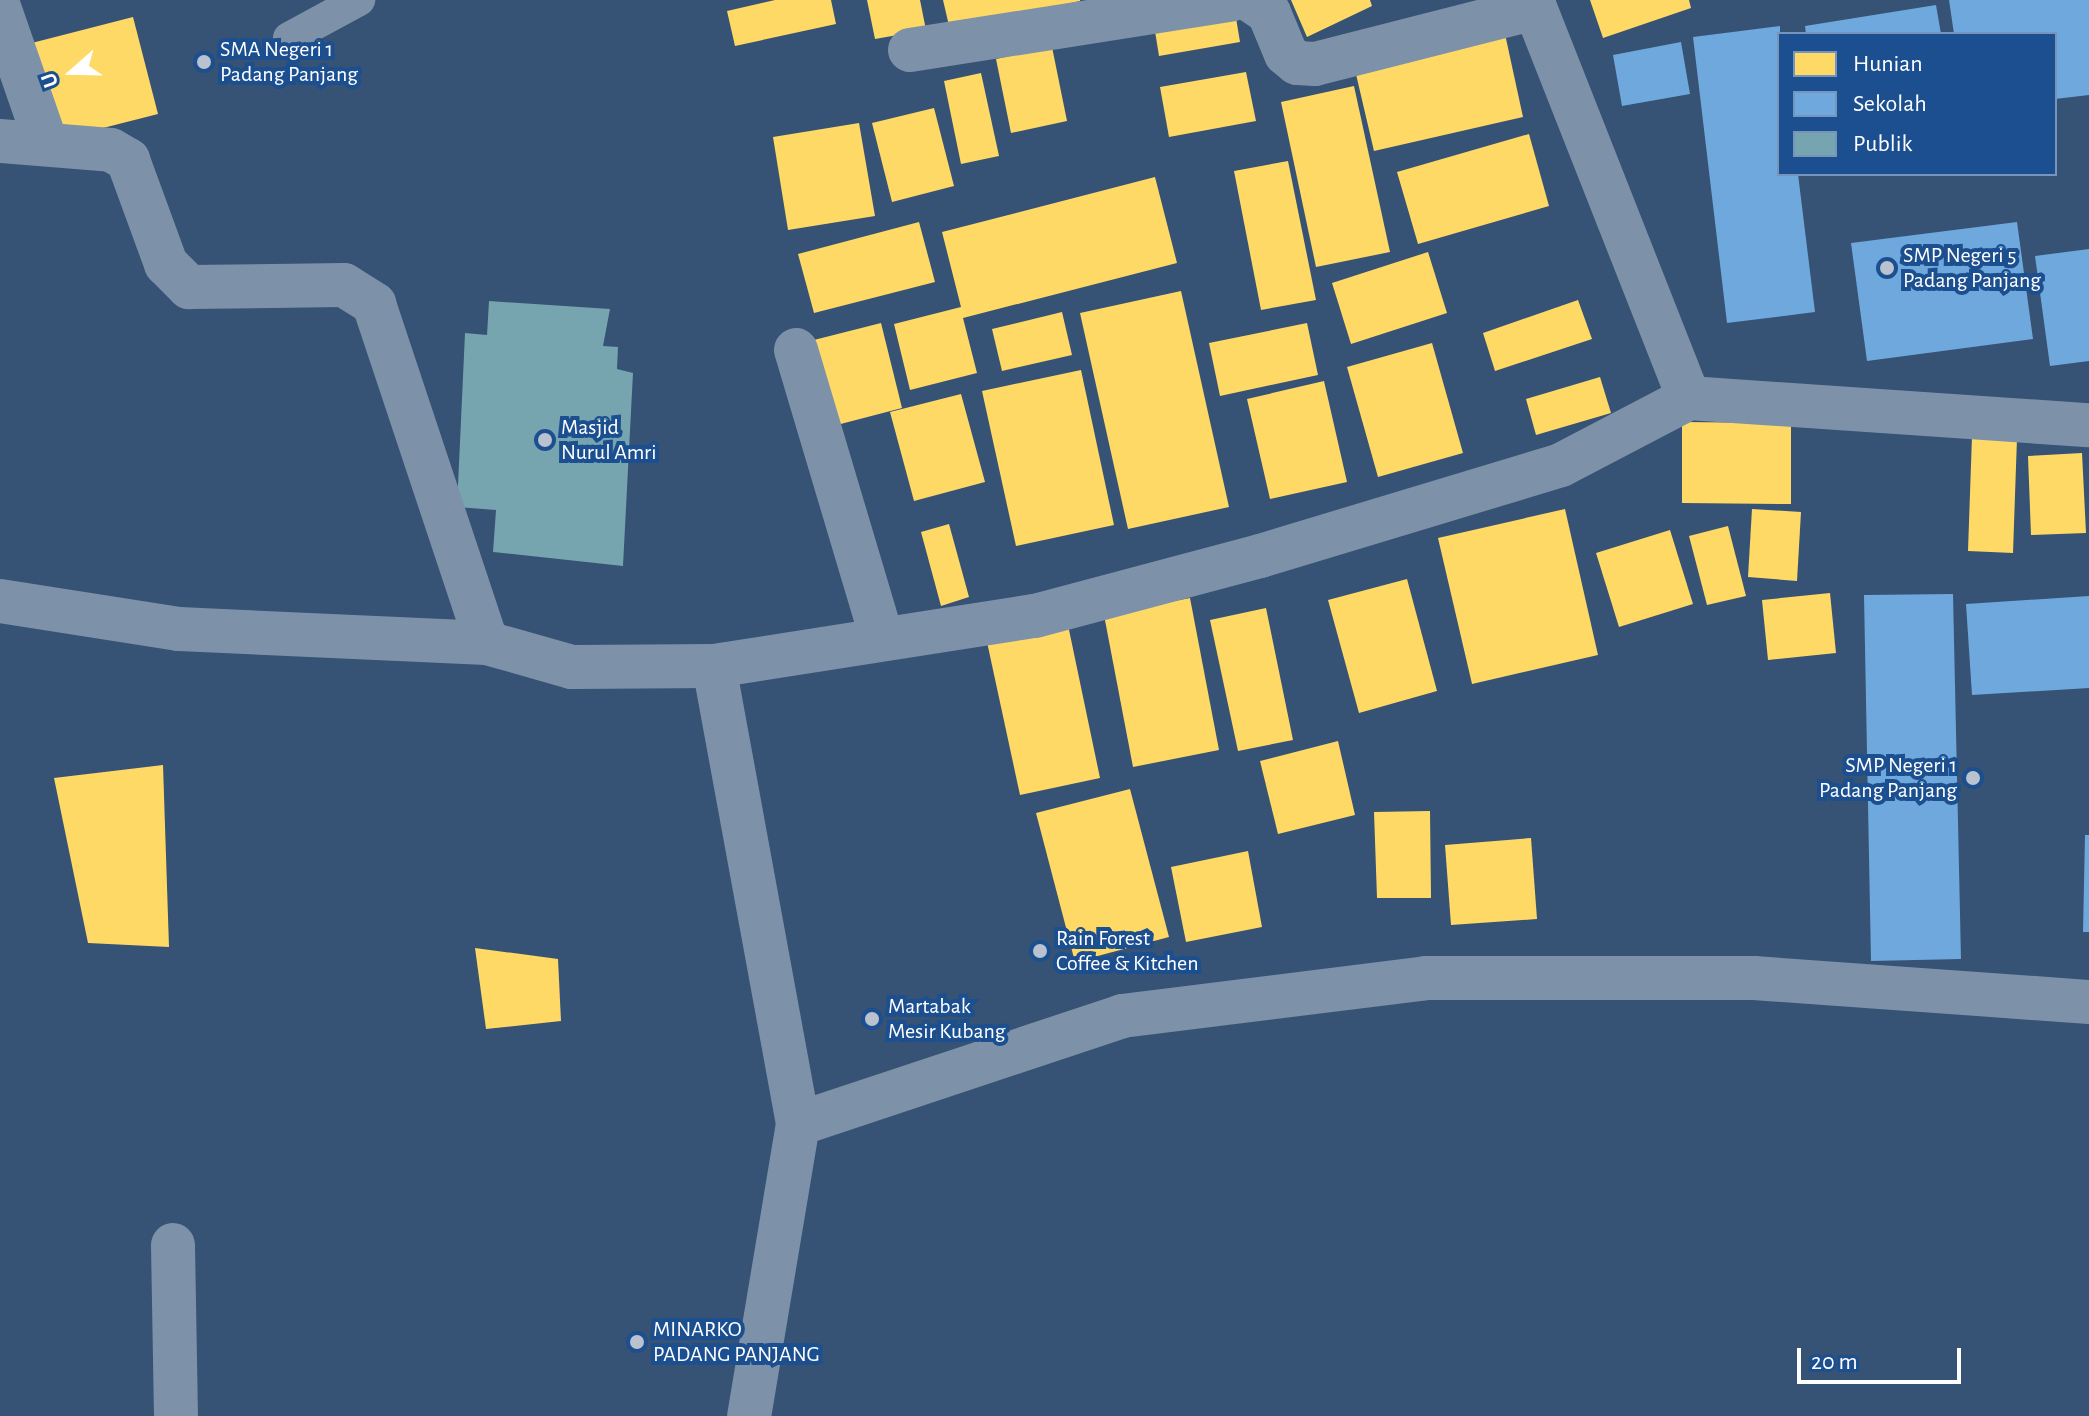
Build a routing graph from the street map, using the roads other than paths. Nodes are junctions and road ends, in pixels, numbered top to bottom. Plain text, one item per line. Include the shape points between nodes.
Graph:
1 (359, 0) edge
2 (1230, 0) edge
3 (1250, 0) edge
4 (1534, 4) edge
5 (0, 10) edge
6 (289, 38) dead end
7 (910, 50) dead end
8 (0, 141) edge
9 (46, 143) junction
10 (796, 350) dead end
11 (1689, 398) junction
12 (2089, 425) edge
13 (0, 601) edge
14 (882, 638) junction
15 (487, 643) junction
16 (714, 666) junction
17 (2089, 1002) edge
18 (798, 1124) junction
19 (173, 1245) dead end
20 (176, 1416) edge
21 (749, 1416) edge

1 - 6 lane
2 - 7 street
3 - 4 street via 1269,13 1286,54 1297,63 1315,64
4 - 11 street
5 - 9 street
8 - 9 street
9 - 15 street via 111,150 128,160 166,264 189,287 344,285 374,304
10 - 14 street
11 - 12 street
11 - 14 street via 1561,465 1260,556 1035,616
13 - 15 street via 179,629
14 - 16 street
15 - 16 street via 572,667
16 - 18 street
17 - 18 street via 1754,978 1425,978 1122,1016
18 - 21 street
19 - 20 street

